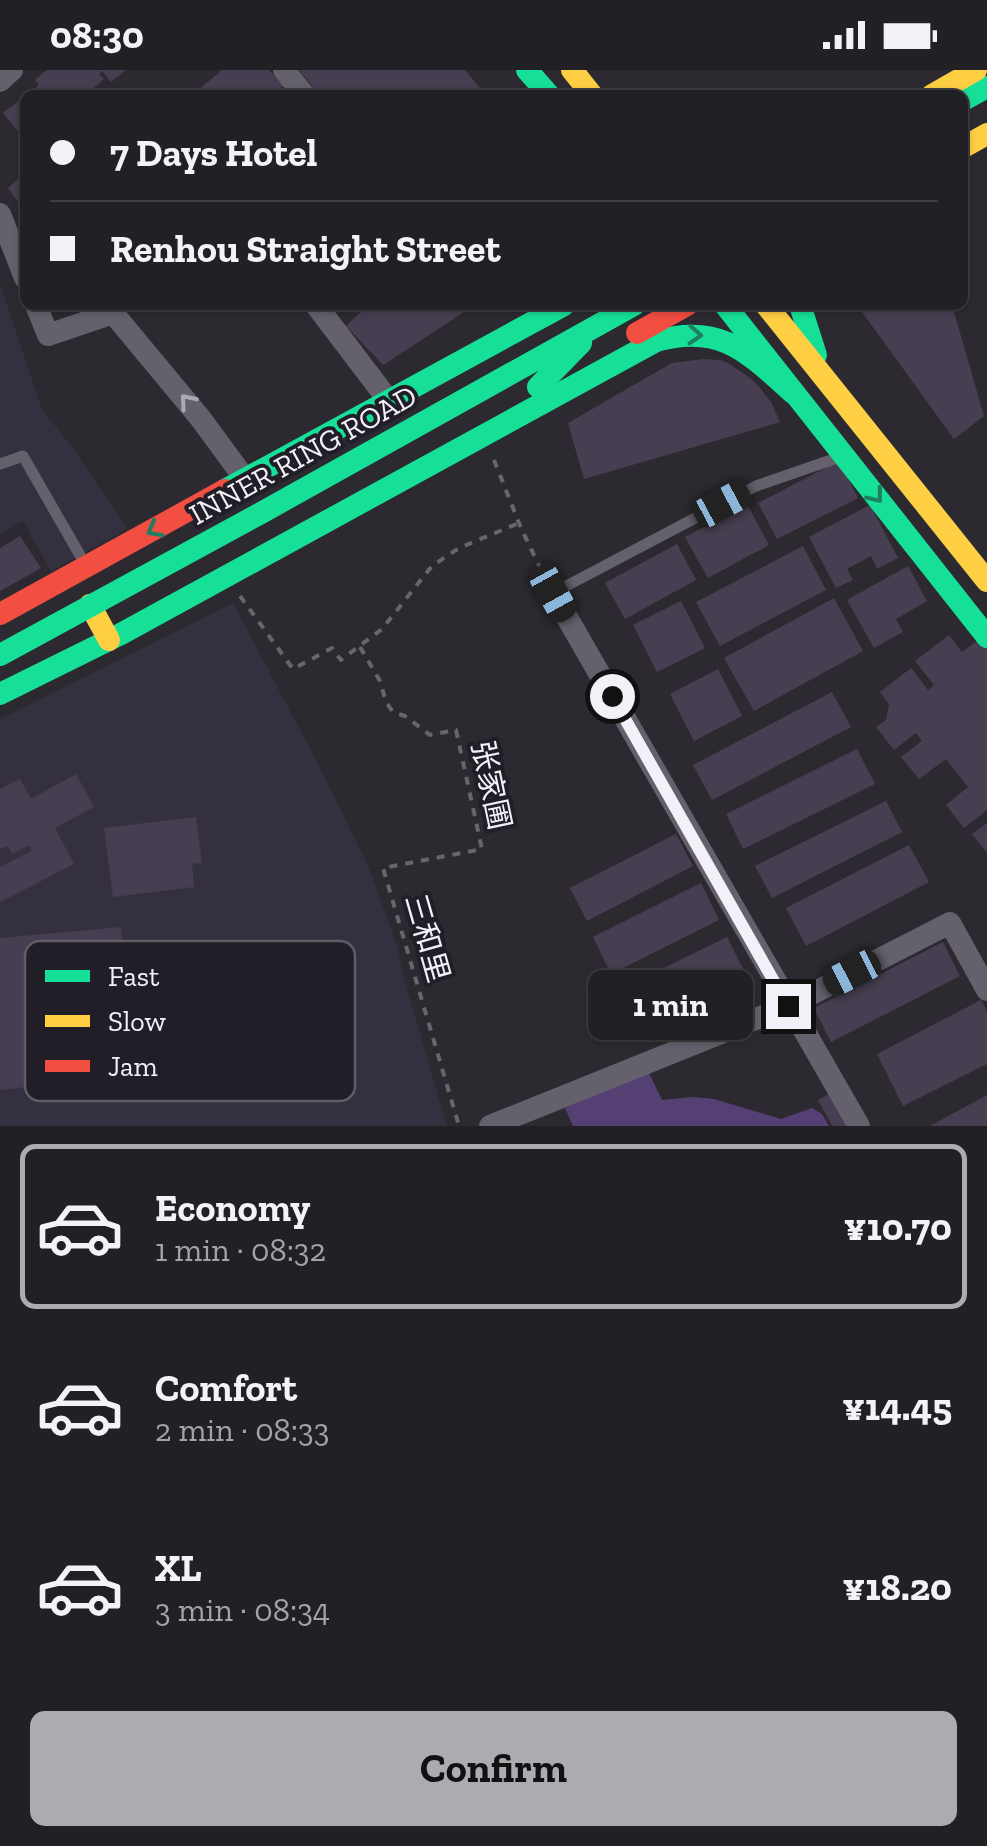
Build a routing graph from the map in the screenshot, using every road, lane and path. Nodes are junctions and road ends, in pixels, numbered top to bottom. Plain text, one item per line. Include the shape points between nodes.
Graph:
1 (12, 70) edge
2 (284, 70) edge
3 (527, 70) edge
4 (572, 70) edge
5 (976, 70) edge
6 (0, 81) edge
7 (300, 90) edge
8 (544, 90) edge
9 (588, 90) edge
10 (941, 90) edge
11 (0, 214) edge
12 (20, 265) edge
13 (38, 310) edge
14 (120, 310) edge
15 (124, 310) edge
16 (326, 310) edge
17 (555, 310) edge
18 (623, 310) edge
19 (678, 310) edge
20 (729, 310) edge
21 (770, 310) edge
22 (801, 310) edge
23 (600, 313) edge
24 (626, 357) junction
25 (538, 388) junction
26 (835, 390) junction
27 (793, 393) junction
28 (388, 401) junction
29 (482, 436) junction
30 (844, 455) junction
31 (0, 464) edge
32 (245, 479) junction
33 (519, 523) junction
34 (87, 567) junction
35 (225, 576) junction
36 (987, 581) edge
37 (553, 593) junction
38 (90, 605) junction
39 (0, 614) edge
40 (0, 636) edge
41 (987, 636) edge
42 (109, 640) junction
43 (360, 648) junction
44 (0, 654) edge
45 (0, 681) edge
46 (0, 694) edge
47 (482, 849) joint
48 (987, 990) edge
49 (788, 1006) junction
50 (459, 1126) edge
51 (490, 1126) edge
52 (858, 1126) edge

1 - 6 street
2 - 7 street
3 - 8 main road
4 - 9 main road
5 - 10 main road
11 - 12 street
13 - 14 street via 48,334
32 -> 15 street
16 - 28 street
17 - 28 main road
18 - 44 main road, INNER RING ROAD, bridge
19 - 25 main road
20 - 27 main road
21 - 26 main road
22 - 26 main road
23 - 25 main road
23 - 38 main road
23 - 40 main road, INNER RING ROAD
24 - 25 main road
24 -> 27 main road via 672,335 709,334 742,349
24 - 29 main road
25 - 45 main road
26 - 36 main road
27 - 30 main road
28 - 32 main road
29 - 33 path
29 - 35 main road
30 - 37 lane via 756,486
30 -> 41 main road
31 - 34 lane via 23,456
32 -> 34 main road
33 - 37 path
33 - 43 path via 432,566
34 - 39 main road
35 - 42 main road
35 - 43 path via 293,669 332,648 341,660
37 - 49 street
38 - 42 main road
38 - 44 main road
42 - 46 main road
43 - 47 path, 张家圃 via 393,712 430,735 456,730
47 - 50 path, 三和里 via 383,868
48 - 49 street via 950,922
49 - 51 street
49 - 52 street

